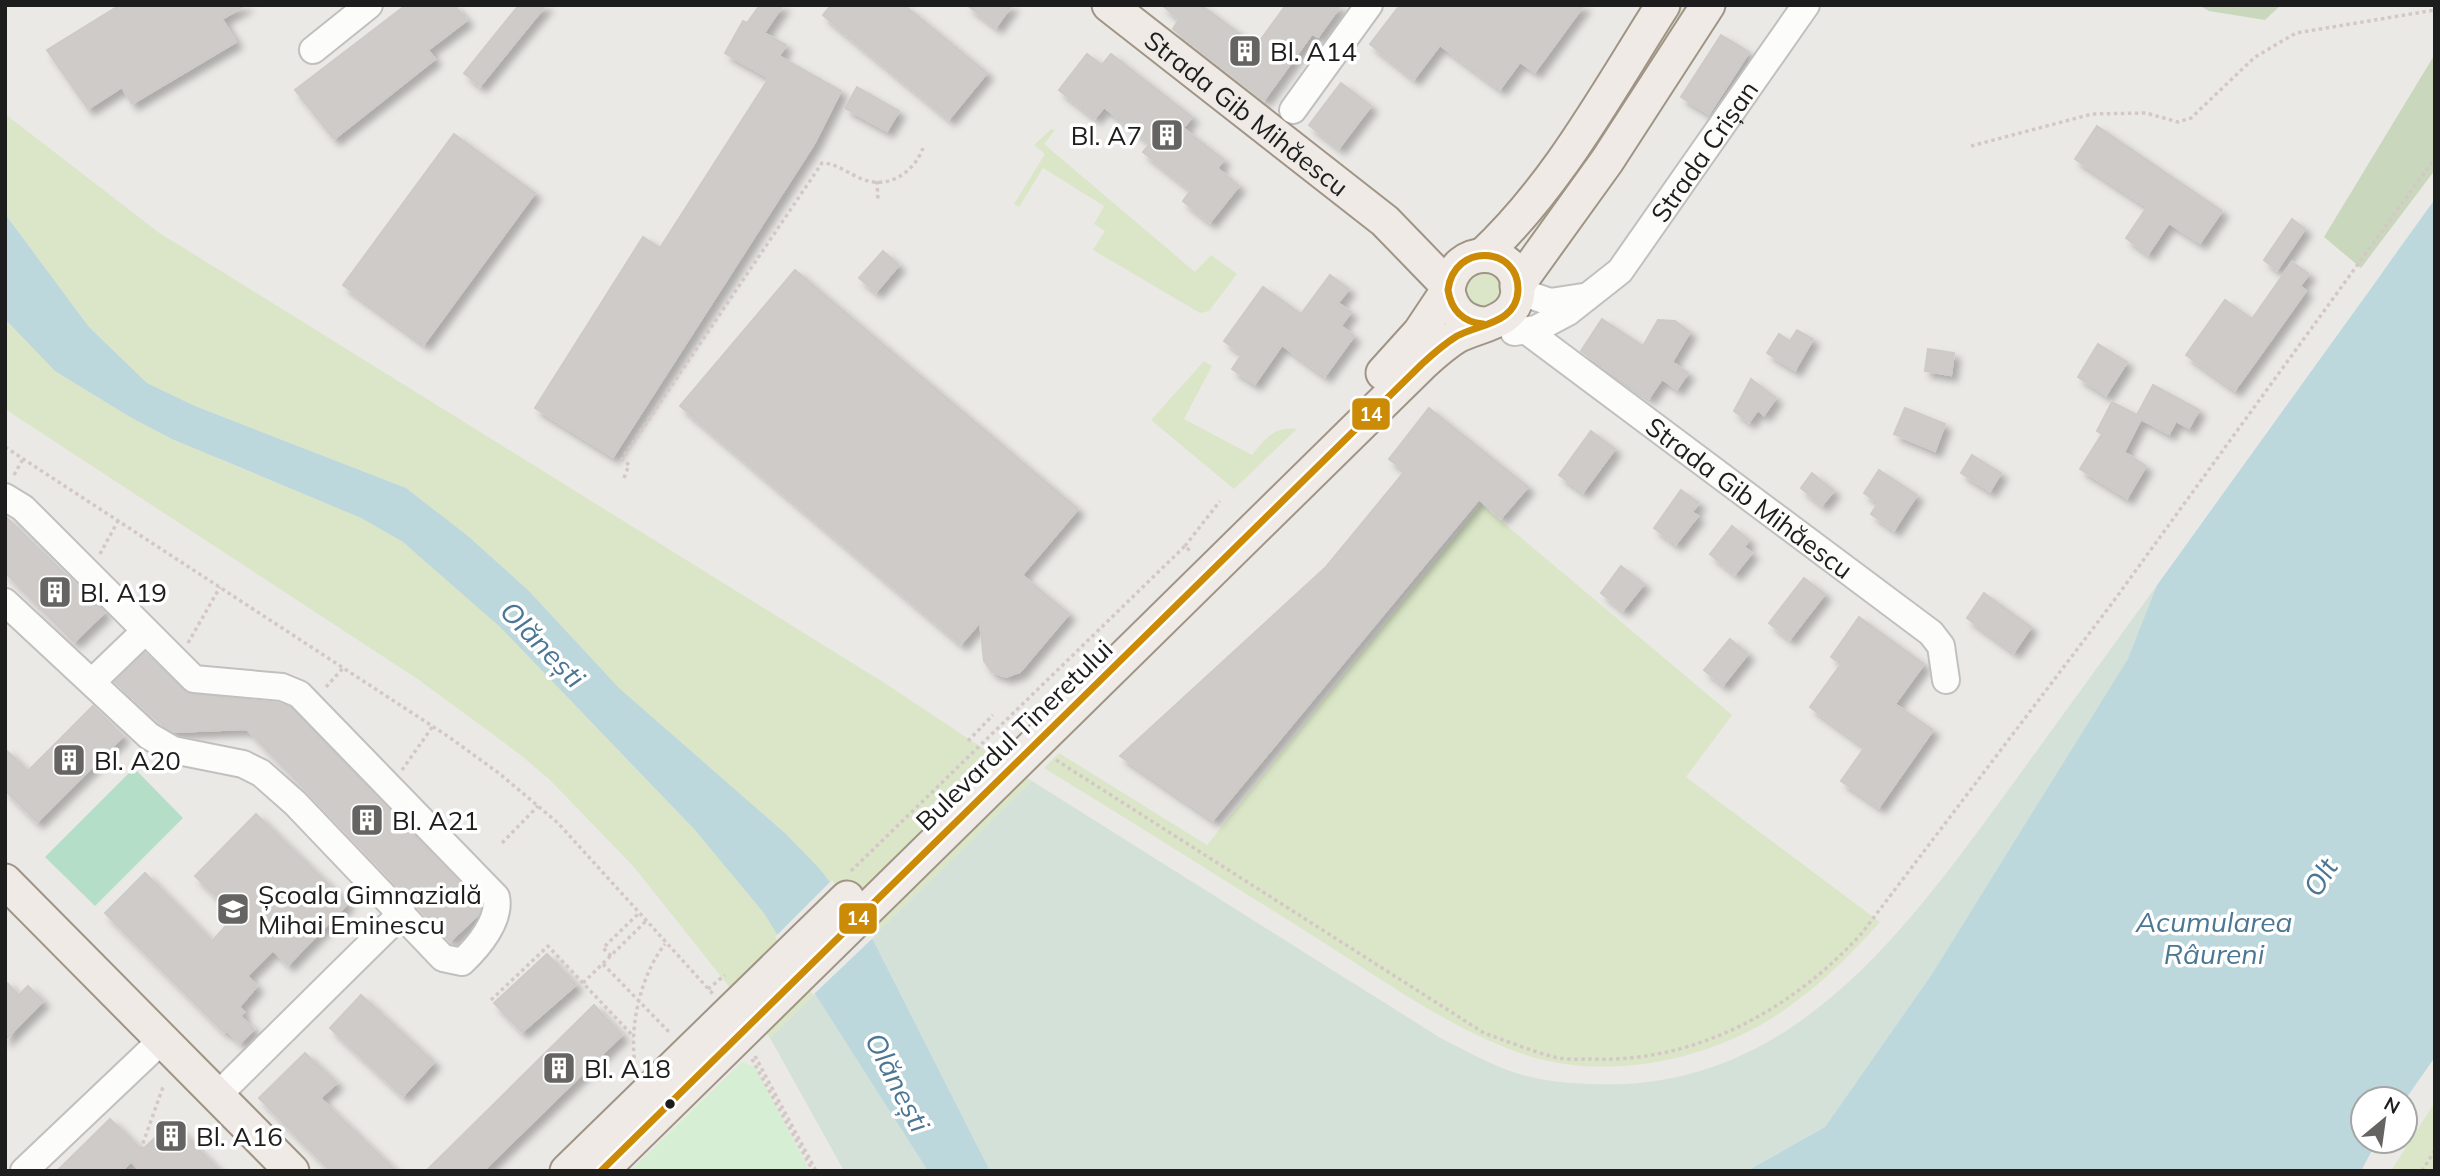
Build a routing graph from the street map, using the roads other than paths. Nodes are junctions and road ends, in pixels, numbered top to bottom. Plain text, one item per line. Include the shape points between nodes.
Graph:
1 (369, 5) edge
2 (1109, 5) edge
3 (1369, 5) edge
4 (1663, 5) edge
5 (1709, 5) edge
6 (1806, 5) edge
7 (313, 50) dead end
8 (1293, 110) dead end
9 (1385, 221) junction
10 (1478, 256) junction
11 (1448, 288) junction
12 (1517, 288) junction
13 (1597, 289) junction
14 (1484, 324) junction
15 (1527, 331) junction
16 (9, 488) edge
17 (5, 603) edge
18 (144, 632) junction
19 (1946, 680) dead end
20 (92, 682) junction
21 (1017, 747) junction
22 (5, 881) edge
23 (402, 914) junction
24 (728, 1017) junction
25 (163, 1039) junction
26 (218, 1095) junction
27 (24, 1171) edge
28 (292, 1171) edge
29 (567, 1171) edge
30 (601, 1171) edge

1 - 7 street
2 - 9 main road, Strada Gib Mihăescu
3 - 8 street
4 - 10 main road, Bulevardul Tineretului via 1549,180 1520,217
5 - 12 main road, Bulevardul Tineretului
6 - 13 street, Strada Crișan via 1633,257
9 - 10 main road, Strada Gib Mihăescu via 1423,241
9 - 11 main road, Strada Gib Mihăescu
10 - 11 main road, Bulevardul Tineretului via 1456,267
10 - 12 main road via 1495,257 1506,264
11 - 14 main road via 1458,314
11 - 21 main road, Bulevardul Tineretului via 1394,361 1190,551
12 - 13 street, Strada Crișan via 1541,301 1561,302
12 - 14 main road, Bulevardul Tineretului via 1508,314
13 - 15 street, Strada Crișan via 1568,312
14 - 15 street via 1505,332
14 - 21 main road, Bulevardul Tineretului via 1448,342 1423,363
15 - 19 street, Strada Gib Mihăescu via 1931,633 1941,646
16 - 18 street
17 - 20 street
18 - 20 street
18 - 23 street via 194,679 282,687 299,694 488,888 498,905 491,925 462,962 443,958
20 - 23 street via 144,732 173,750 243,764 261,773
21 - 24 main road, Bulevardul Tineretului
22 - 25 main road
23 - 26 street
24 - 29 main road, Bulevardul Tineretului
24 - 30 main road, Bulevardul Tineretului
25 - 26 main road
25 - 27 street
26 - 28 main road

